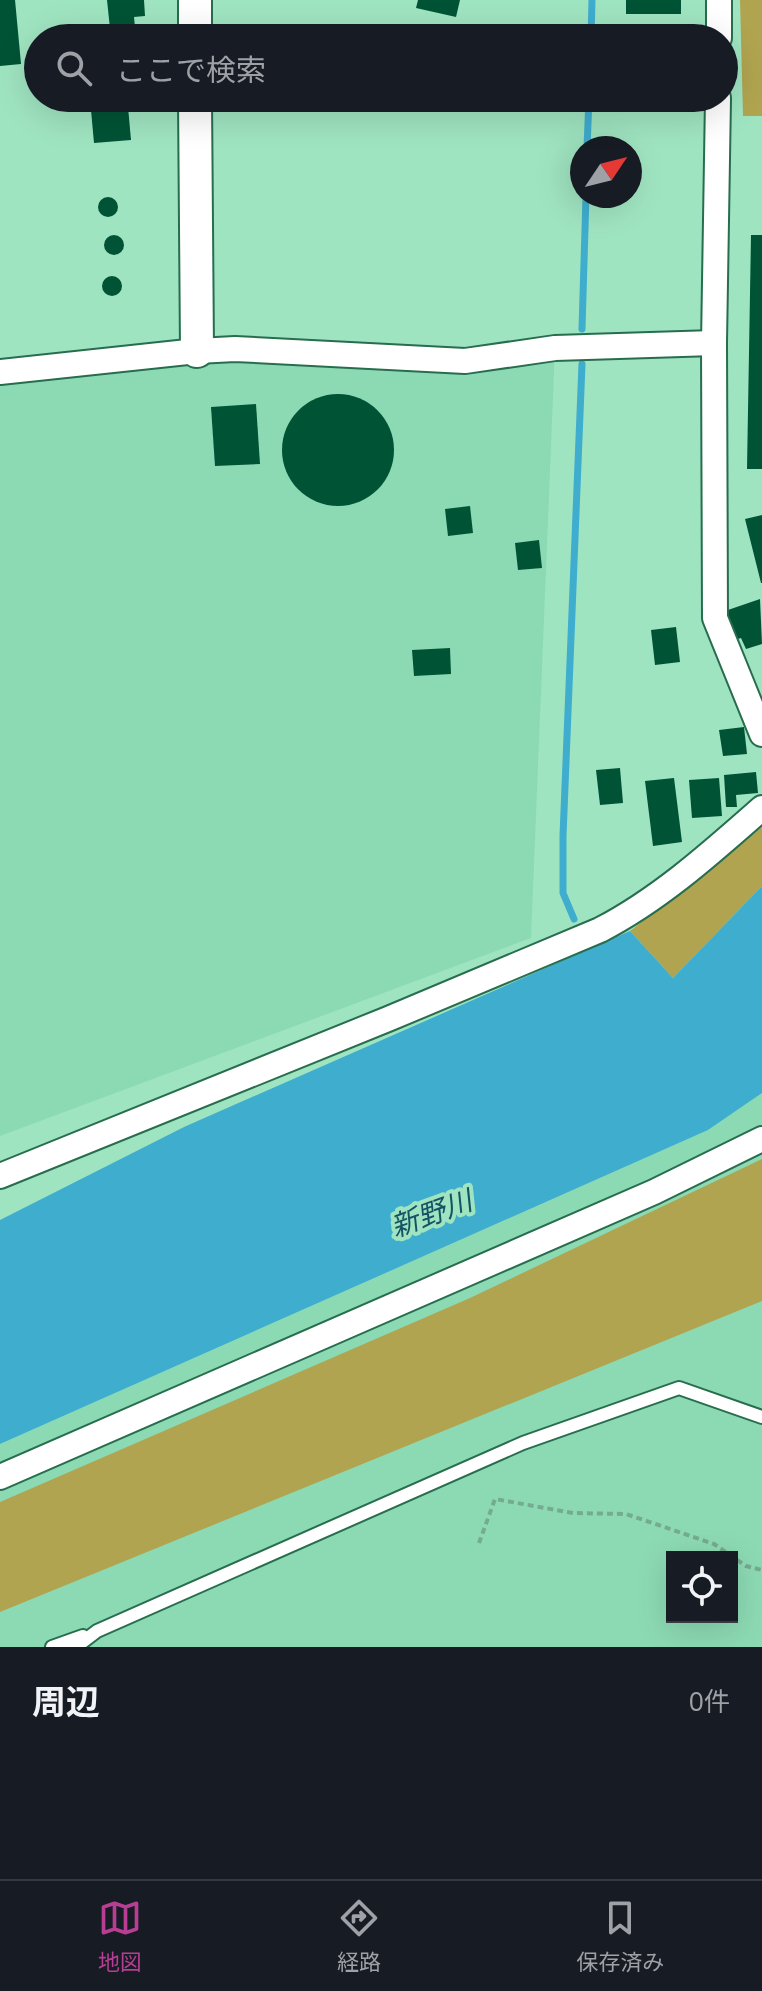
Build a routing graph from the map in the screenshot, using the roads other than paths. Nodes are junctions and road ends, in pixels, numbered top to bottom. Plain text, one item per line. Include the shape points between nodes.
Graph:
1 (195, 0) edge
2 (719, 0) edge
3 (195, 24) edge
4 (719, 24) edge
5 (195, 112) edge
6 (718, 112) edge
7 (714, 343) junction
8 (197, 351) junction
9 (0, 372) edge
10 (762, 734) edge
11 (762, 808) edge
12 (762, 1139) edge
13 (0, 1176) edge
14 (762, 1417) edge
15 (0, 1477) edge
16 (97, 1631) junction
17 (52, 1647) edge
18 (76, 1647) edge

1 - 3 street
2 - 4 street
5 - 8 street
6 - 7 street
7 - 8 street via 555,348 465,361
7 - 10 street via 715,618
8 - 9 street
11 - 13 street via 708,855 600,930
12 - 15 street via 654,1192
14 - 16 lane via 679,1388 523,1443
16 - 17 lane
16 - 18 lane

